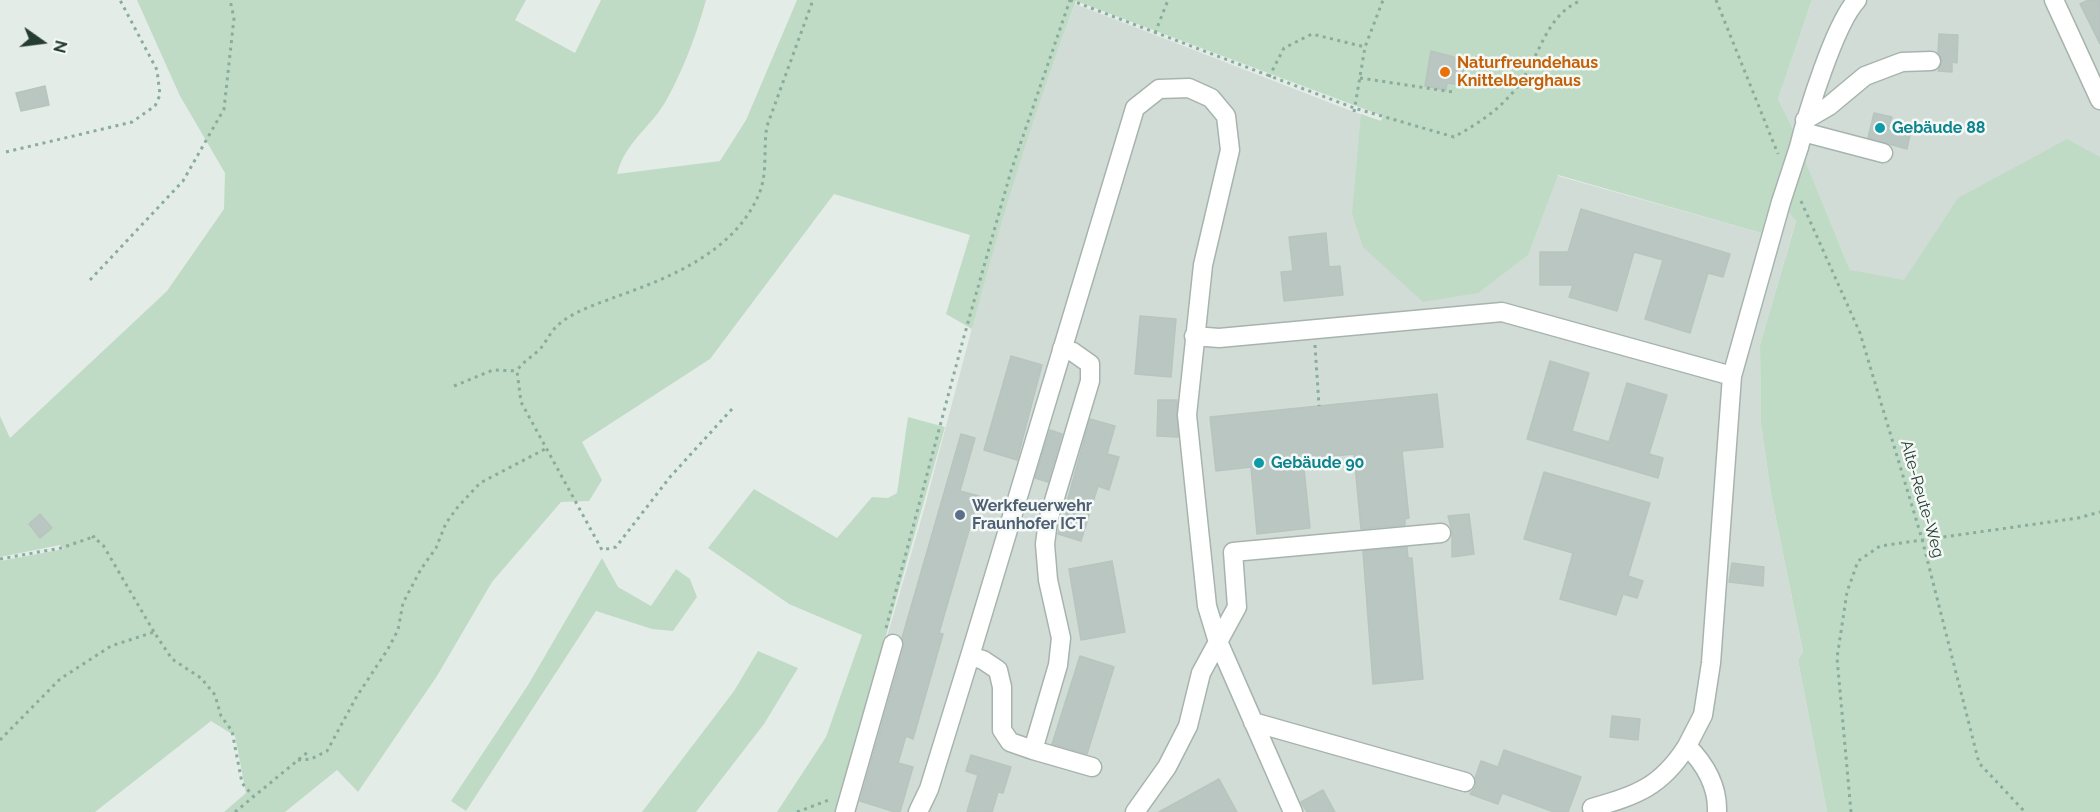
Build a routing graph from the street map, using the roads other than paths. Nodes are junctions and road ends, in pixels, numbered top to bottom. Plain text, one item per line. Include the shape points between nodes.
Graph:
1 (1857, 0) edge
2 (2054, 0) edge
3 (1931, 61) dead end
4 (2100, 100) edge
5 (1802, 133) junction
6 (1883, 153) dead end
7 (1194, 336) junction
8 (1062, 349) junction
9 (1732, 376) junction
10 (1441, 533) dead end
11 (1217, 639) junction
12 (888, 640) road end
13 (970, 656) junction
14 (1253, 722) junction
15 (1687, 746) junction
16 (1033, 750) junction
17 (1092, 767) dead end
18 (1465, 782) dead end
19 (1592, 808) dead end
20 (845, 812) edge
21 (918, 812) edge
22 (1135, 812) edge
23 (1293, 812) edge
24 (1717, 812) edge

1 - 5 street via 1831,51
2 - 4 street
3 - 5 street via 1902,62 1865,76
5 - 6 street
5 - 9 street, bridge via 1790,199
7 - 8 street via 1203,265 1230,150 1226,116 1211,98 1189,88 1160,89 1136,108
7 - 9 street via 1219,338 1502,312
7 - 11 street via 1187,415 1207,606
8 - 13 street
8 - 16 street via 1090,364 1090,381 1048,521 1048,580 1061,638 1058,665
9 - 15 street via 1711,663 1703,715
10 - 11 street via 1233,552 1237,607 1230,624
11 - 14 street
11 - 22 street via 1201,673 1188,726 1167,767
12 - 20 street
13 - 16 street via 998,670 1002,730 1010,742
13 - 21 street via 929,789
14 - 18 street
14 - 23 street
15 - 19 street via 1673,768 1653,786
15 - 24 street via 1710,775 1718,799
16 - 17 street

